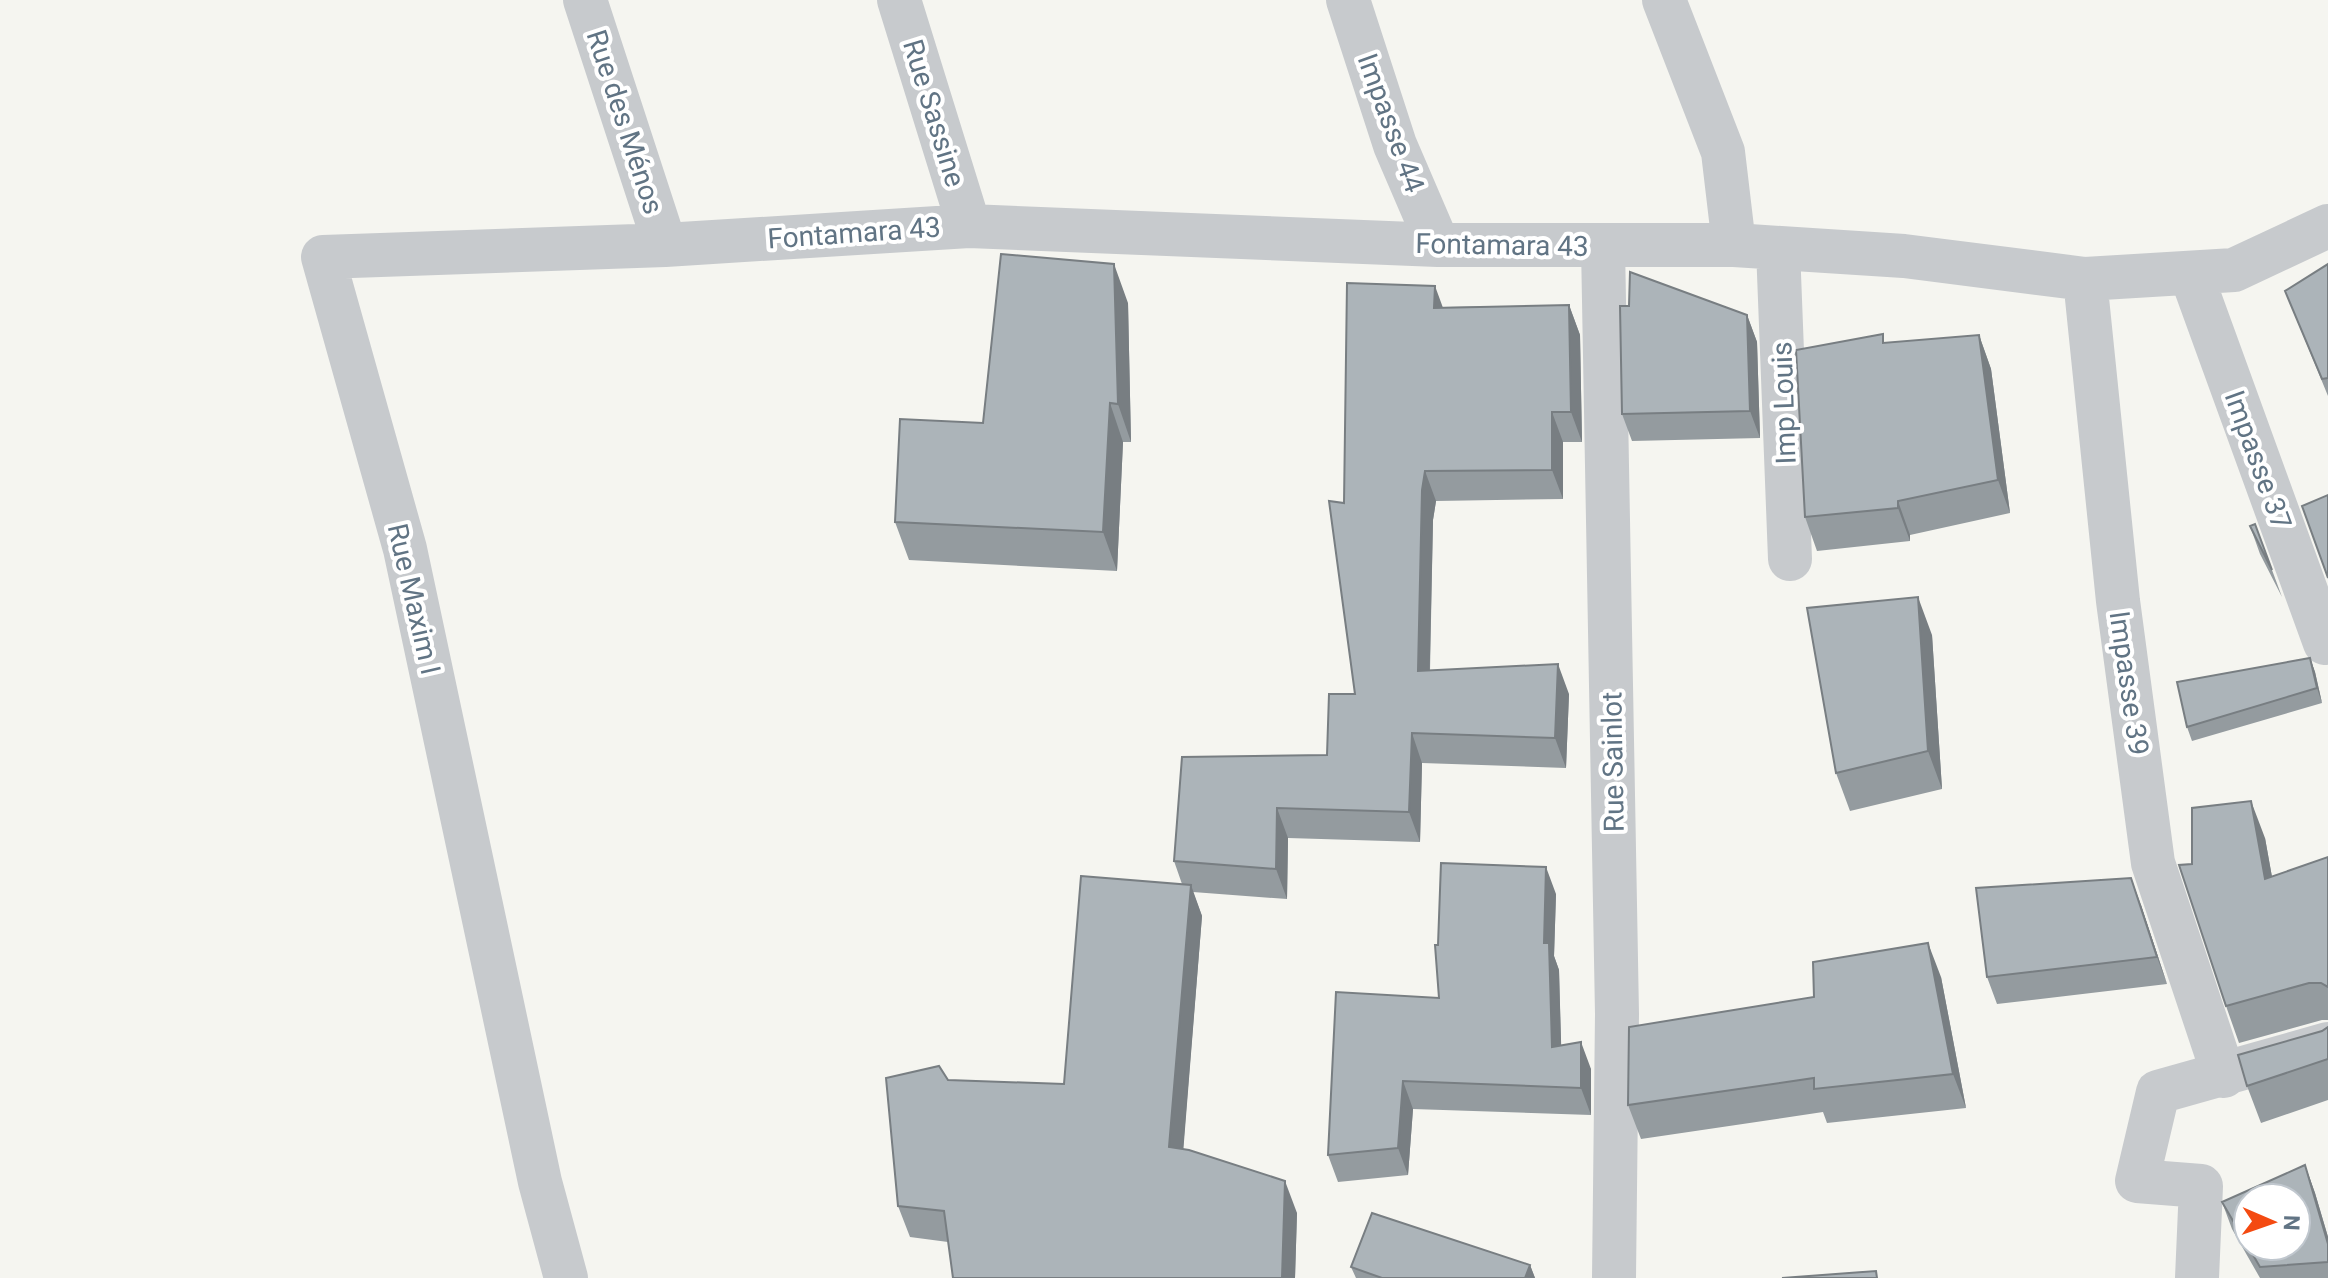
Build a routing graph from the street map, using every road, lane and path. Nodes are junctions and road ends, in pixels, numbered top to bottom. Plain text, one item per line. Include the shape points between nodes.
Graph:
1 (585, 0) edge
2 (899, 0) edge
3 (1348, 0) edge
4 (1664, 0) edge
5 (969, 226) junction
6 (2328, 226) edge
7 (665, 245) junction
8 (1438, 245) junction
9 (1734, 245) junction
10 (1603, 246) junction
11 (1778, 248) junction
12 (2191, 274) junction
13 (2085, 279) junction
14 (1790, 559) dead end
15 (2328, 642) edge
16 (2328, 1044) edge
17 (2224, 1076) junction
18 (566, 1278) edge
19 (1614, 1278) edge
20 (2197, 1278) edge

1 - 7 street, Rue des Ménos
2 - 5 street, Rue Sassine
3 - 8 street, Impasse 44 via 1395,145
4 - 9 street via 1723,152
5 - 7 street, Fontamara 43
5 - 8 street, Fontamara 43
6 - 12 street, Fontamara 43 via 2234,270
7 - 18 street, Rue Maxim I via 323,257 405,549 540,1182
8 - 10 street, Fontamara 43
9 - 10 street, Fontamara 43
9 - 11 street, Fontamara 43
10 - 19 street, Rue Sainlot via 1617,1014
11 - 13 street, Fontamara 43 via 1904,256
11 - 14 street, Imp Louis
12 - 13 street, Fontamara 43
12 - 15 street, Impasse 37
13 - 17 street, Impasse 39 via 2118,601 2153,863
16 - 17 street
17 - 20 street via 2158,1092 2137,1181 2201,1186

